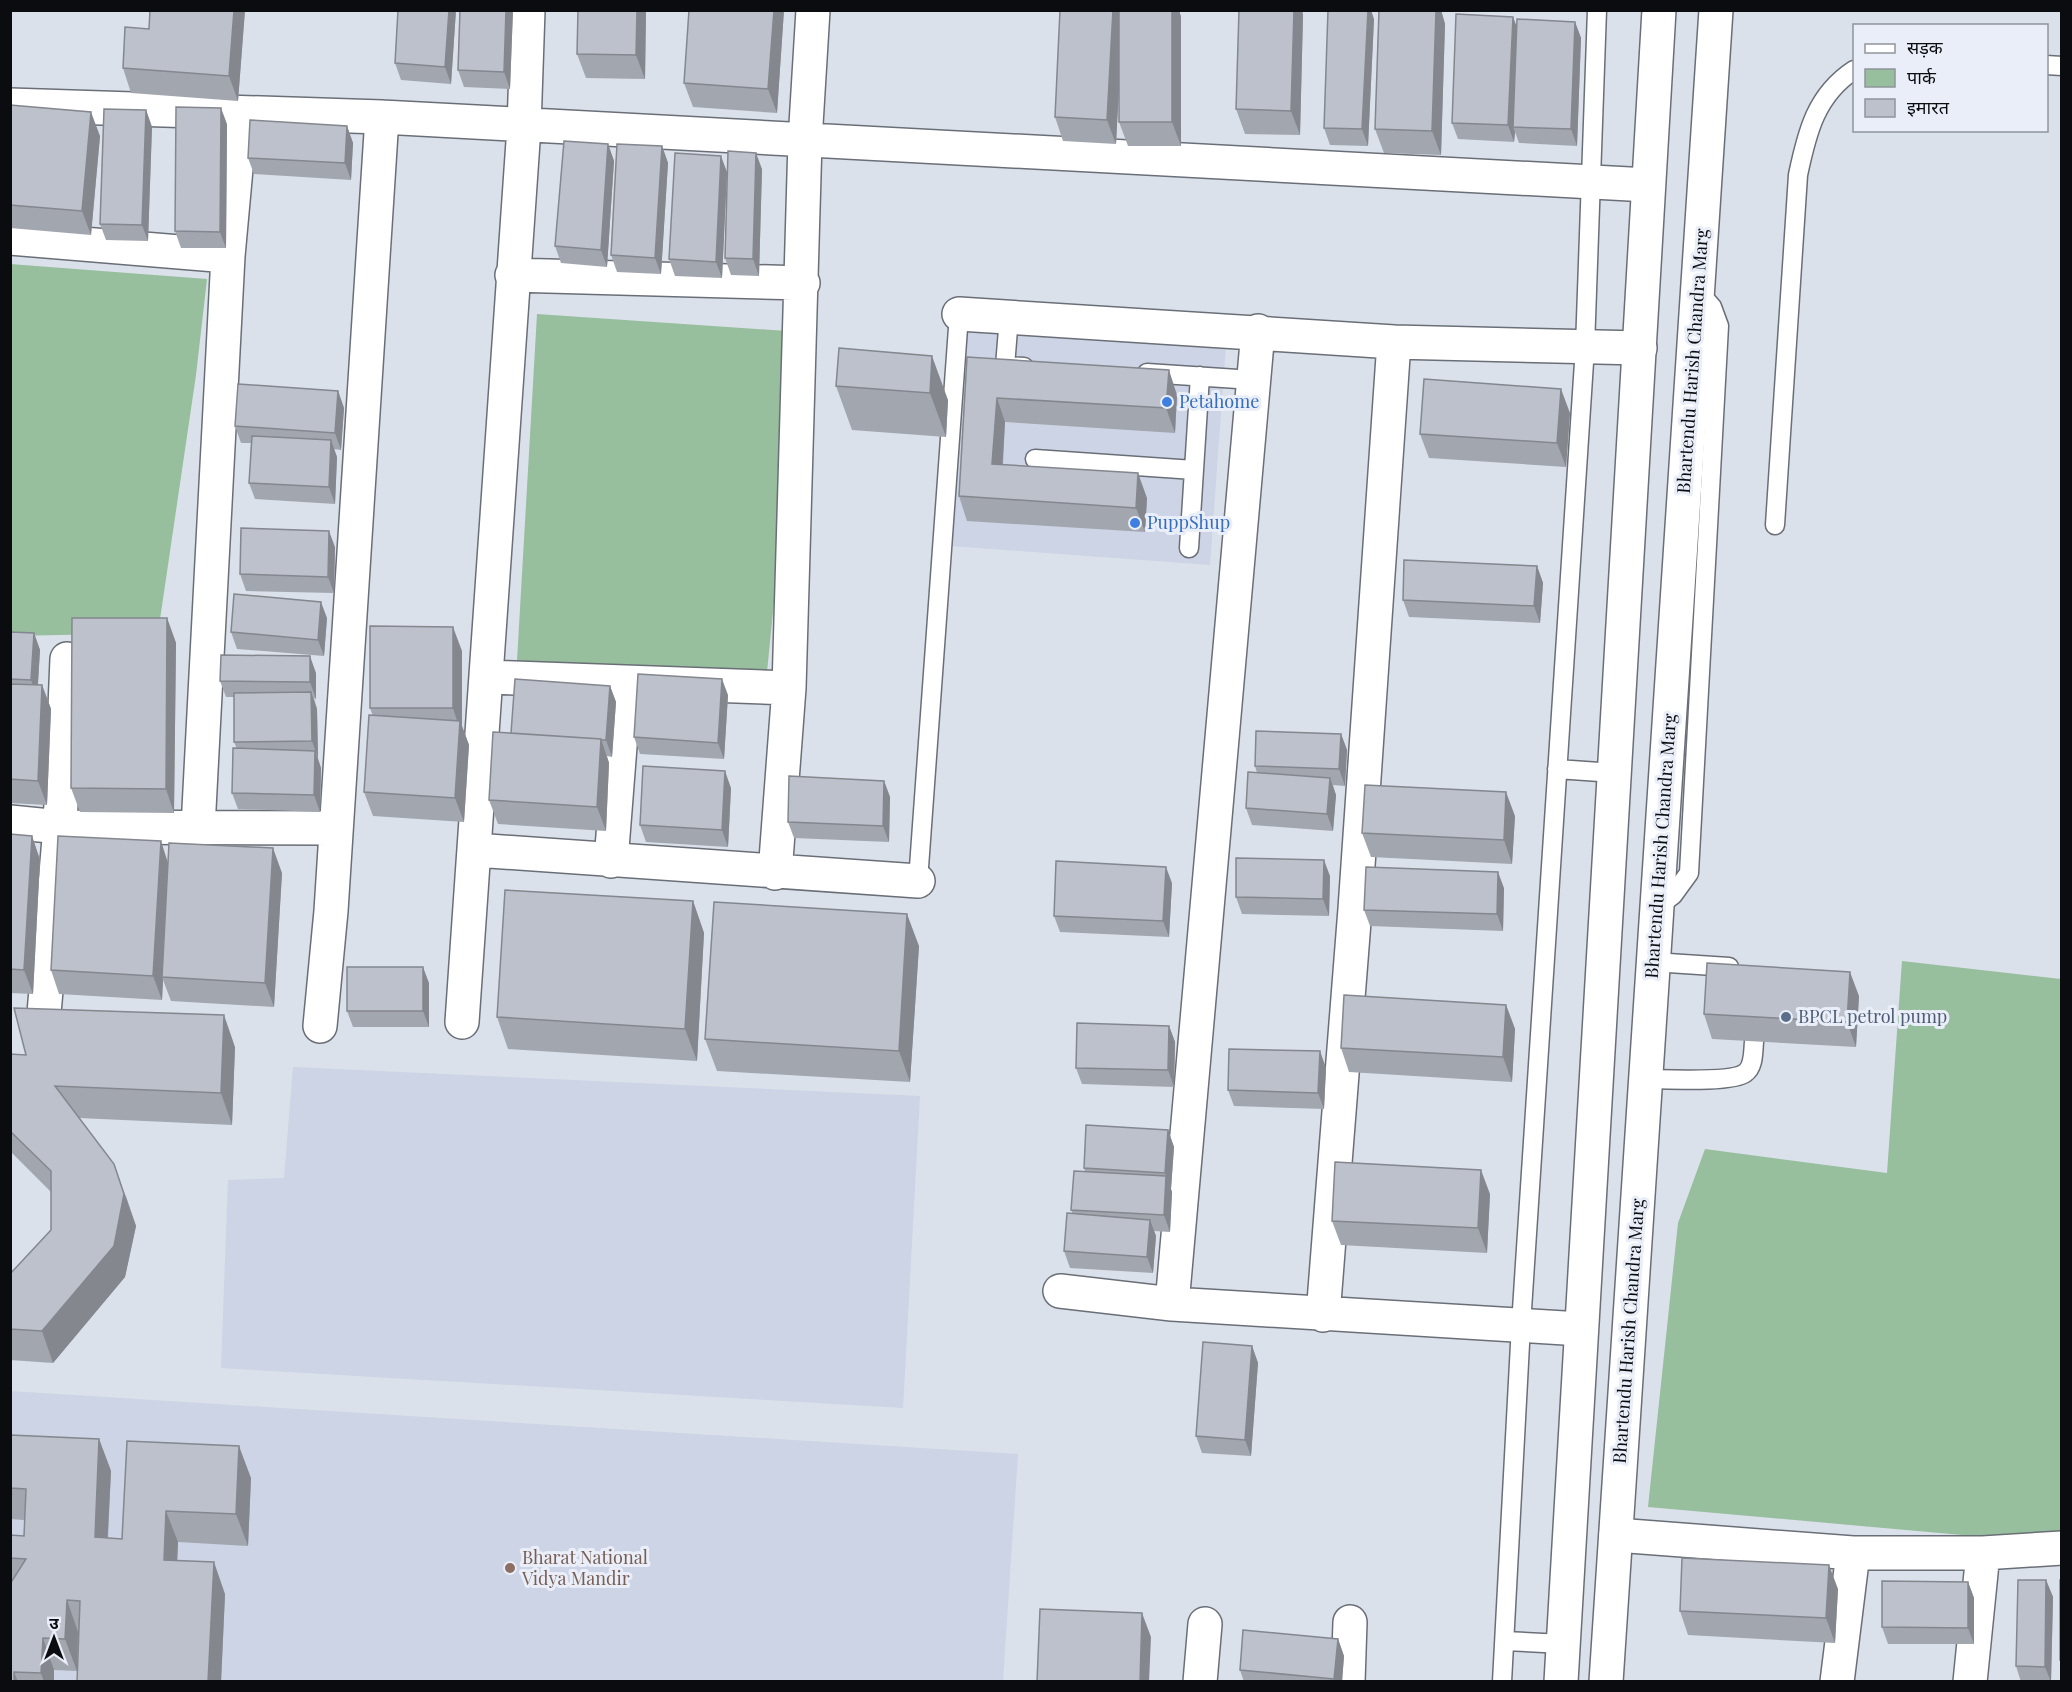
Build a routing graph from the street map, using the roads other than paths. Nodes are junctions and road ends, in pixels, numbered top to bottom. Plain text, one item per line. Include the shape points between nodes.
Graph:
1 (528, 10) edge
2 (813, 10) edge
3 (1597, 10) edge
4 (1659, 10) edge
5 (1716, 10) edge
6 (1853, 71) edge
7 (10, 105) edge
8 (242, 114) junction
9 (382, 117) junction
10 (524, 127) junction
11 (806, 141) junction
12 (1592, 182) junction
13 (1648, 185) junction
14 (10, 238) edge
15 (228, 256) junction
16 (512, 275) junction
17 (803, 283) junction
18 (959, 314) joint
19 (1009, 317) junction
20 (1258, 331) junction
21 (1394, 342) junction
22 (1584, 346) junction
23 (1640, 348) junction
24 (1040, 367) edge
25 (1131, 372) edge
26 (1200, 376) junction
27 (1253, 380) junction
28 (1035, 459) dead end
29 (1194, 470) junction
30 (1775, 525) dead end
31 (1189, 549) dead end
32 (67, 659) dead end
33 (488, 677) junction
34 (625, 683) junction
35 (789, 688) junction
36 (1557, 769) junction
37 (1614, 773) junction
38 (10, 822) edge
39 (60, 827) junction
40 (198, 828) junction
41 (336, 828) junction
42 (475, 850) junction
43 (611, 861) junction
44 (775, 873) junction
45 (918, 881) joint
46 (1653, 962) junction
47 (1748, 971) edge
48 (462, 1022) dead end
49 (43, 1025) edge
50 (320, 1026) dead end
51 (1754, 1042) edge
52 (1645, 1079) junction
53 (1060, 1291) dead end
54 (1172, 1304) junction
55 (1323, 1315) junction
56 (1521, 1325) junction
57 (1581, 1329) junction
58 (1616, 1535) junction
59 (2061, 1548) edge
60 (1853, 1553) junction
61 (1983, 1553) junction
62 (1350, 1622) dead end
63 (1205, 1624) dead end
64 (1505, 1641) junction
65 (1563, 1644) junction
66 (1200, 1682) edge
67 (1348, 1682) edge
68 (1503, 1682) edge
69 (1560, 1682) edge
70 (1606, 1682) edge
71 (1837, 1682) edge
72 (1970, 1682) edge

1 - 10 street
2 - 11 street
3 - 12 lane
4 - 13 street
5 - 46 street, Bhartendu Harish Chandra Marg
6 - 30 lane via 1836,82 1821,103 1798,175
7 - 8 street
8 - 9 street
8 - 15 street
9 - 10 street
9 - 41 street
10 - 11 street
10 - 16 street
11 - 12 street
11 - 17 street
12 - 13 street
12 - 22 lane
13 - 23 street
14 - 15 street
15 - 40 street
16 - 17 street
16 - 33 street
17 - 35 street
18 - 19 street
18 - 45 lane
19 - 20 street
19 - 24 lane via 1005,366
20 - 21 street
20 - 27 street
21 - 22 street
21 - 55 street
22 - 23 street
22 - 36 lane
23 - 37 street
25 - 26 lane
26 - 27 lane
26 - 29 lane
27 - 54 street
28 - 29 lane
29 - 31 lane
32 - 39 street
33 - 34 street
33 - 42 street
34 - 35 street
34 - 43 street
35 - 44 street
36 - 37 lane
36 - 56 lane
37 - 57 street
38 - 39 street
39 - 40 street
39 - 49 street
40 - 41 street
41 - 50 street
42 - 43 street
42 - 48 street
43 - 44 street
44 - 45 street
46 - 47 lane
46 - 52 street, Bhartendu Harish Chandra Marg
51 - 52 lane via 1750,1066 1744,1074 1726,1078
52 - 58 street, Bhartendu Harish Chandra Marg
53 - 54 street
54 - 55 street
55 - 56 street
56 - 57 street
56 - 64 lane
57 - 65 street
58 - 60 street
58 - 70 street, Bhartendu Harish Chandra Marg
59 - 61 street
60 - 61 street
60 - 71 street
61 - 72 street
62 - 67 street
63 - 66 street
64 - 65 lane
64 - 68 lane
65 - 69 street

